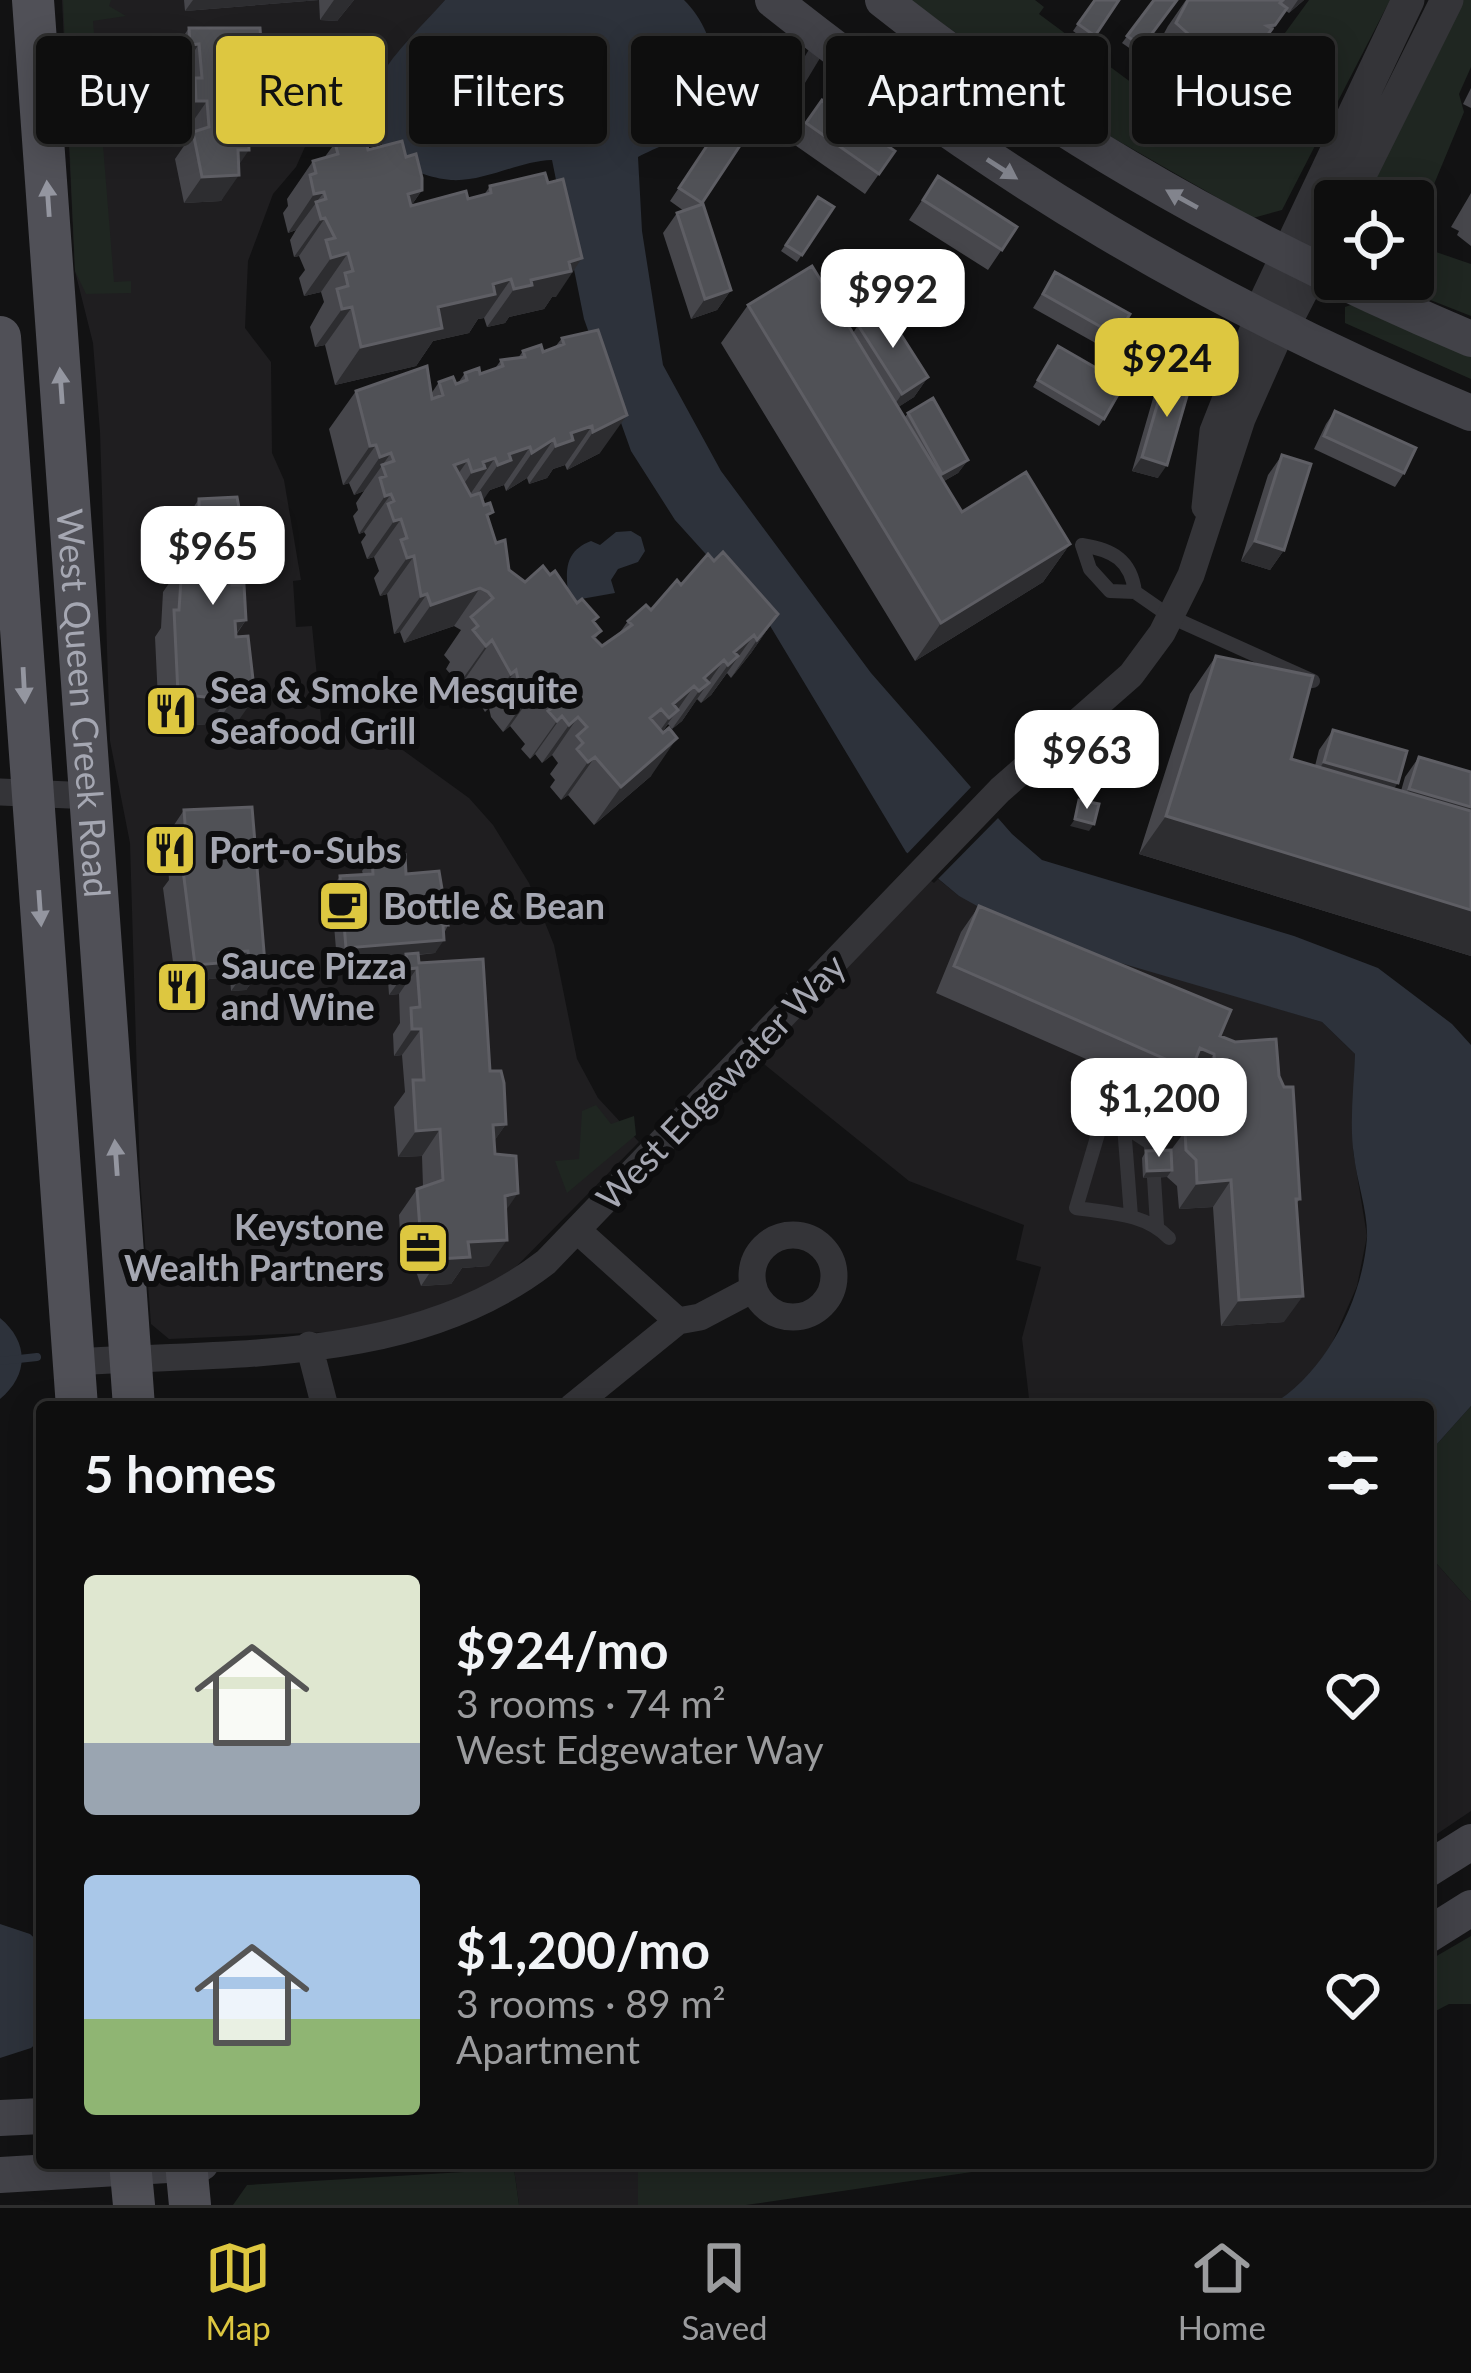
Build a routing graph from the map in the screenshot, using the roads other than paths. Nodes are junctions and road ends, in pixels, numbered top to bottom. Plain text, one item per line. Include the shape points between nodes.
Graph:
1 (34, 0) edge
2 (772, 0) edge
3 (884, 0) edge
4 (1408, 0) edge
5 (1447, 0) edge
6 (823, 40) junction
7 (802, 75) edge
8 (1357, 180) edge
9 (1314, 248) edge
10 (1300, 262) junction
11 (1278, 319) junction
12 (0, 337) edge
13 (1471, 339) edge
14 (1471, 388) edge
15 (1471, 412) edge
16 (1135, 592) dead end
17 (1171, 617) junction
18 (1313, 681) edge
19 (15, 792) edge
20 (92, 796) junction
21 (1102, 1117) dead end
22 (1153, 1157) edge
23 (1154, 1178) edge
24 (1131, 1216) junction
25 (1157, 1226) junction
26 (577, 1230) junction
27 (1169, 1238) dead end
28 (753, 1289) dead end
29 (678, 1321) junction
30 (309, 1345) junction
31 (130, 1358) junction
32 (73, 1361) junction
33 (76, 1401) edge
34 (134, 1401) edge
35 (323, 1401) edge
36 (579, 1401) edge
37 (1471, 1842) edge
38 (1434, 1865) edge
39 (1471, 1908) edge
40 (1434, 1931) edge
41 (36, 2116) edge
42 (0, 2118) edge
43 (166, 2169) edge
44 (186, 2169) edge
45 (0, 2176) edge
46 (131, 2178) edge
47 (190, 2205) edge

20 -> 1 main road, West Queen Creek Road
2 - 6 main road
10 -> 3 main road via 1048,118
4 - 10 street, West Edgewater Way
5 - 8 street
6 - 7 lane
6 -> 11 main road via 1073,214
9 - 10 street, West Edgewater Way
10 - 11 street, West Edgewater Way
10 - 13 main road
11 - 14 main road
11 - 15 main road
11 - 17 street, West Edgewater Way via 1214,430 1207,529
12 -> 19 main road, West Queen Creek Road
16 - 17 lane
17 - 18 lane
17 - 26 street, West Edgewater Way via 1116,691 1000,790
19 - 20 street
19 -> 32 main road, West Queen Creek Road
31 -> 20 main road, West Queen Creek Road
21 - 24 lane via 1076,1208
22 - 24 lane via 1150,1143 1124,1126
23 - 25 lane
24 - 25 lane
25 - 27 lane
26 - 29 street
26 - 30 street, West Edgewater Way via 478,1308 406,1334
28 - 29 street
29 - 36 street
30 - 31 street, West Edgewater Way
30 - 35 street
31 - 32 street, West Edgewater Way
31 - 34 main road, West Queen Creek Road
32 - 33 main road, West Queen Creek Road
37 - 38 main road
39 - 40 main road
41 - 42 main road
43 - 46 main road
44 - 47 main road
45 - 46 main road

